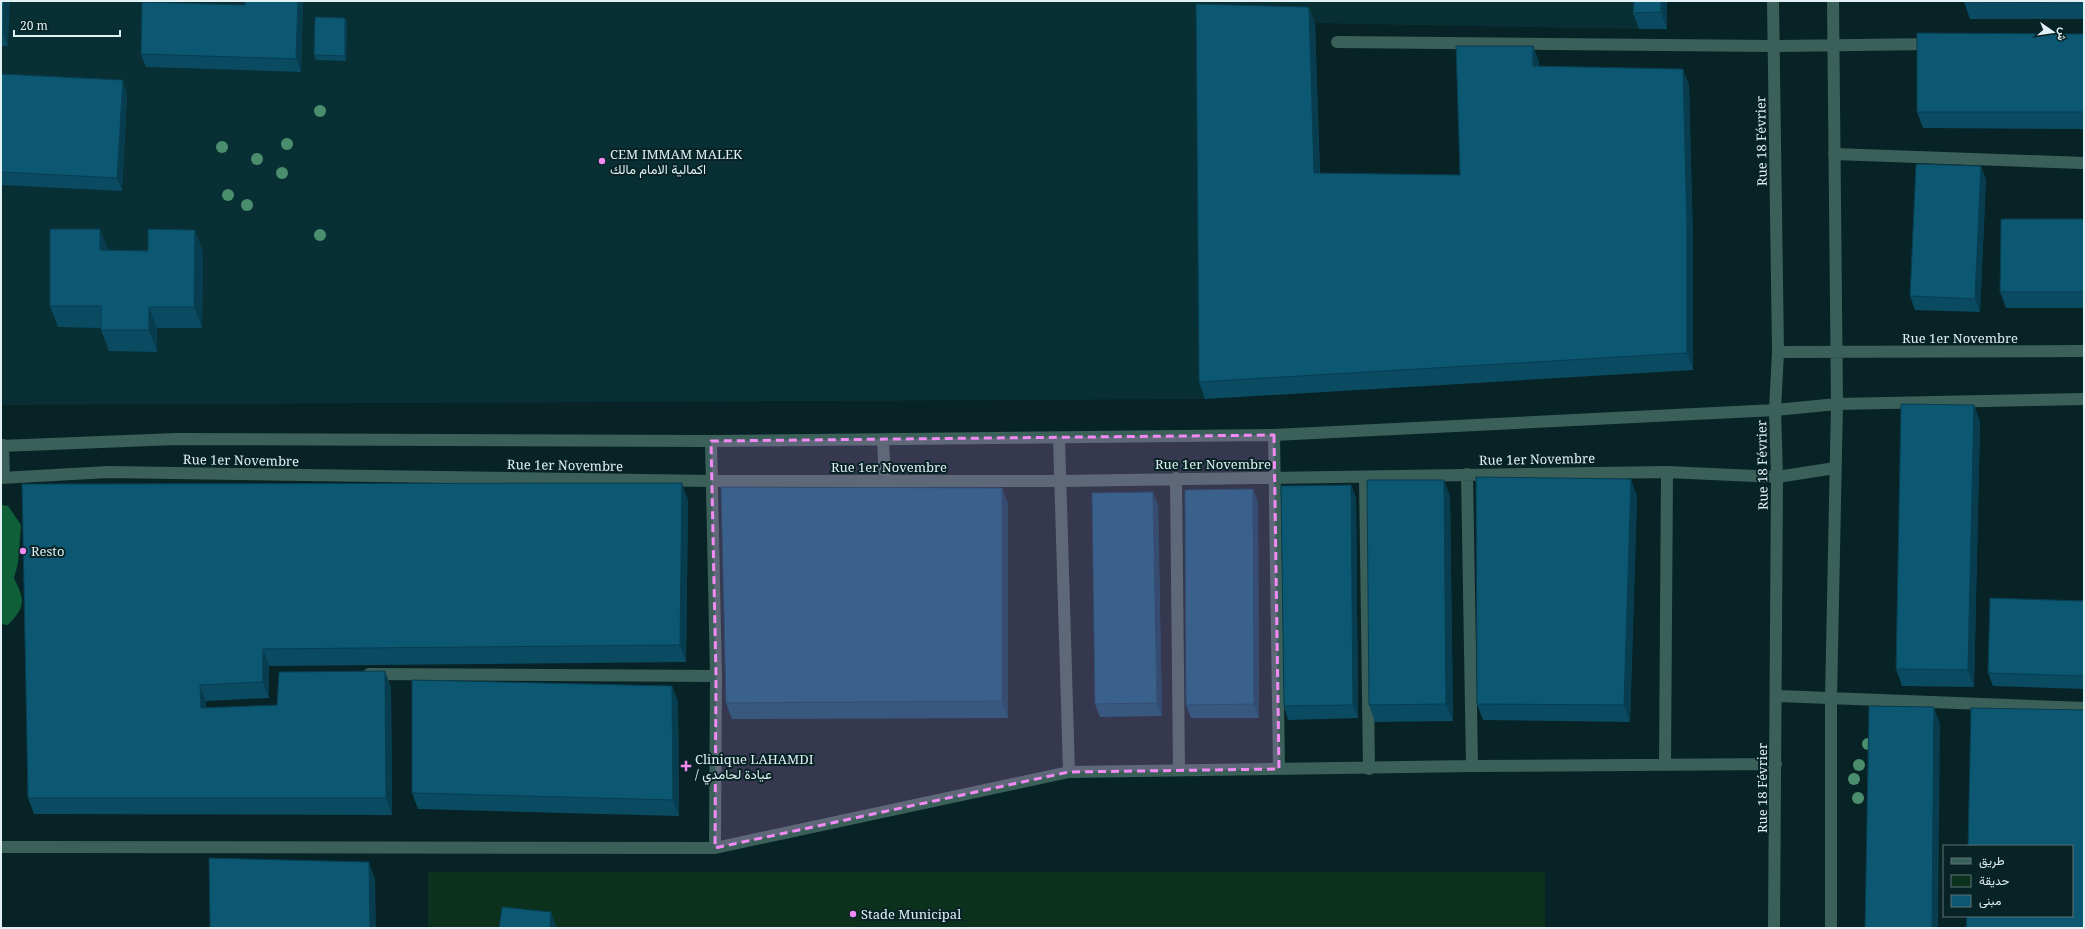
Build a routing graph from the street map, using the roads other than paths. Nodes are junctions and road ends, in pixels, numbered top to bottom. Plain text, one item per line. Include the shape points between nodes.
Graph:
1 (1773, 1) edge
2 (1833, 1) edge
3 (1336, 42) dead end
4 (1833, 44) junction
5 (1943, 44) edge
6 (1773, 46) junction
7 (1834, 154) junction
8 (2084, 163) edge
9 (2084, 351) edge
10 (1778, 352) junction
11 (1836, 352) junction
12 (2084, 399) edge
13 (1837, 404) junction
14 (1775, 410) junction
15 (1274, 435) junction
16 (1059, 438) junction
17 (883, 440) junction
18 (711, 441) junction
19 (2, 446) edge
20 (1835, 468) junction
21 (1666, 472) junction
22 (1467, 474) junction
23 (1365, 477) junction
24 (1777, 477) junction
25 (3, 478) edge
26 (1176, 478) junction
27 (1275, 478) junction
28 (711, 481) junction
29 (885, 481) junction
30 (1061, 481) junction
31 (358, 674) edge
32 (716, 676) junction
33 (1776, 696) junction
34 (1831, 699) junction
35 (2084, 708) edge
36 (1665, 764) junction
37 (1776, 764) junction
38 (1472, 766) junction
39 (1279, 769) junction
40 (1369, 769) junction
41 (1180, 770) junction
42 (1069, 772) junction
43 (1, 847) edge
44 (715, 848) junction
45 (1774, 928) edge
46 (1831, 928) edge

1 - 6 street, Rue 18 Février
2 - 4 street
3 - 6 street
4 - 5 street
4 - 6 street
4 - 7 street
6 - 10 street, Rue 18 Février
7 - 8 street
7 - 11 street
9 - 11 street, Rue 1er Novembre
10 - 11 street, Rue 1er Novembre
10 - 14 street, Rue 18 Février
11 - 13 street
12 - 13 street
13 - 14 street, Rue 1er Novembre
13 - 20 street
14 - 15 street, Rue 1er Novembre
14 - 24 street, Rue 18 Février
15 - 16 street, Rue 1er Novembre
15 - 27 street
16 - 17 street, Rue 1er Novembre
16 - 30 street
17 - 18 street, Rue 1er Novembre
17 - 29 street
18 - 19 street, Rue 1er Novembre via 176,439
18 - 28 street
19 - 25 street
20 - 24 street, Rue 1er Novembre
20 - 34 street
21 - 22 street, Rue 1er Novembre
21 - 24 street, Rue 1er Novembre
21 - 36 street
22 - 23 street, Rue 1er Novembre
22 - 38 street
23 - 27 street, Rue 1er Novembre
23 - 40 street
24 - 33 street, Rue 18 Février
25 - 28 street, Rue 1er Novembre via 108,472
26 - 27 street, Rue 1er Novembre
26 - 30 street, Rue 1er Novembre
26 - 41 street
27 - 39 street
28 - 29 street, Rue 1er Novembre
28 - 32 street
29 - 30 street, Rue 1er Novembre
30 - 42 street
31 - 32 street
32 - 44 street
33 - 34 street
33 - 37 street, Rue 18 Février
34 - 35 street
34 - 46 street
36 - 37 street
36 - 38 street
37 - 45 street, Rue 18 Février
38 - 40 street
39 - 40 street
39 - 41 street
41 - 42 street
42 - 44 street
43 - 44 street

